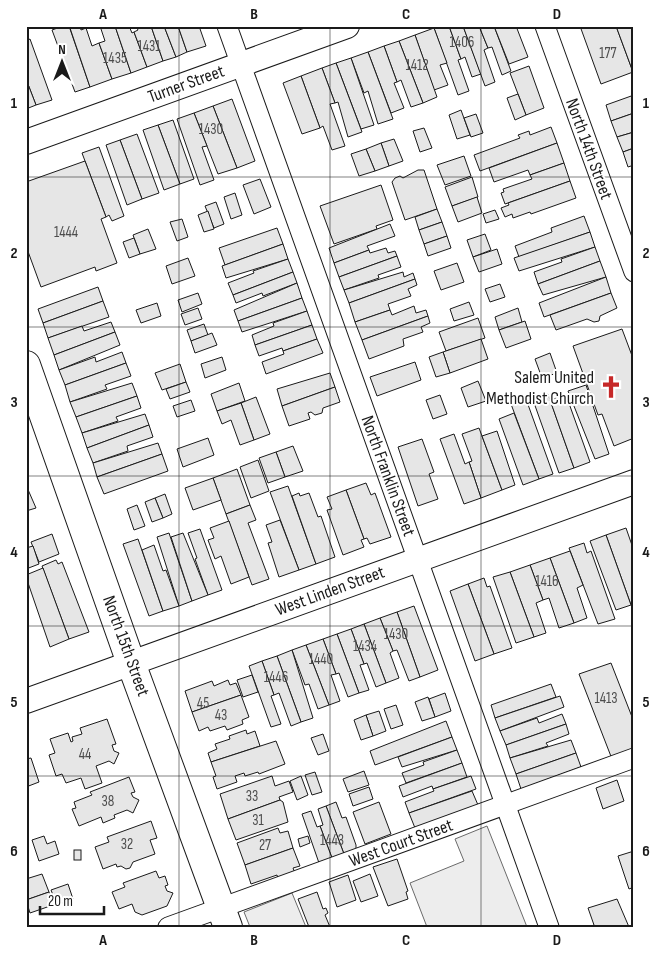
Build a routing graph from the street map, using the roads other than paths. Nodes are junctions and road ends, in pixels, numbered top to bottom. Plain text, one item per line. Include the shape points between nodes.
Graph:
1 (227, 26) edge
2 (347, 26) edge
3 (545, 26) edge
4 (241, 64) junction
5 (26, 142) edge
6 (634, 272) edge
7 (26, 365) edge
8 (634, 482) edge
9 (418, 560) junction
10 (131, 663) junction
11 (26, 701) edge
12 (634, 758) edge
13 (505, 805) junction
14 (225, 917) edge
15 (168, 927) edge
16 (550, 927) edge

1 - 4 street, North Franklin Street
2 - 4 street, Turner Street
3 - 6 street, North 14th Street
4 - 5 street, Turner Street
4 - 9 street, North Franklin Street
7 - 10 main road, North 15th Street
8 - 9 street, West Linden Street
9 - 10 street, West Linden Street
9 - 13 street, North Franklin Street
10 - 11 street, West Linden Street
10 - 14 main road, North 15th Street
12 - 13 street, West Court Street
13 - 14 street, West Court Street
13 - 16 street, North Franklin Street
14 - 15 street, West Court Street

